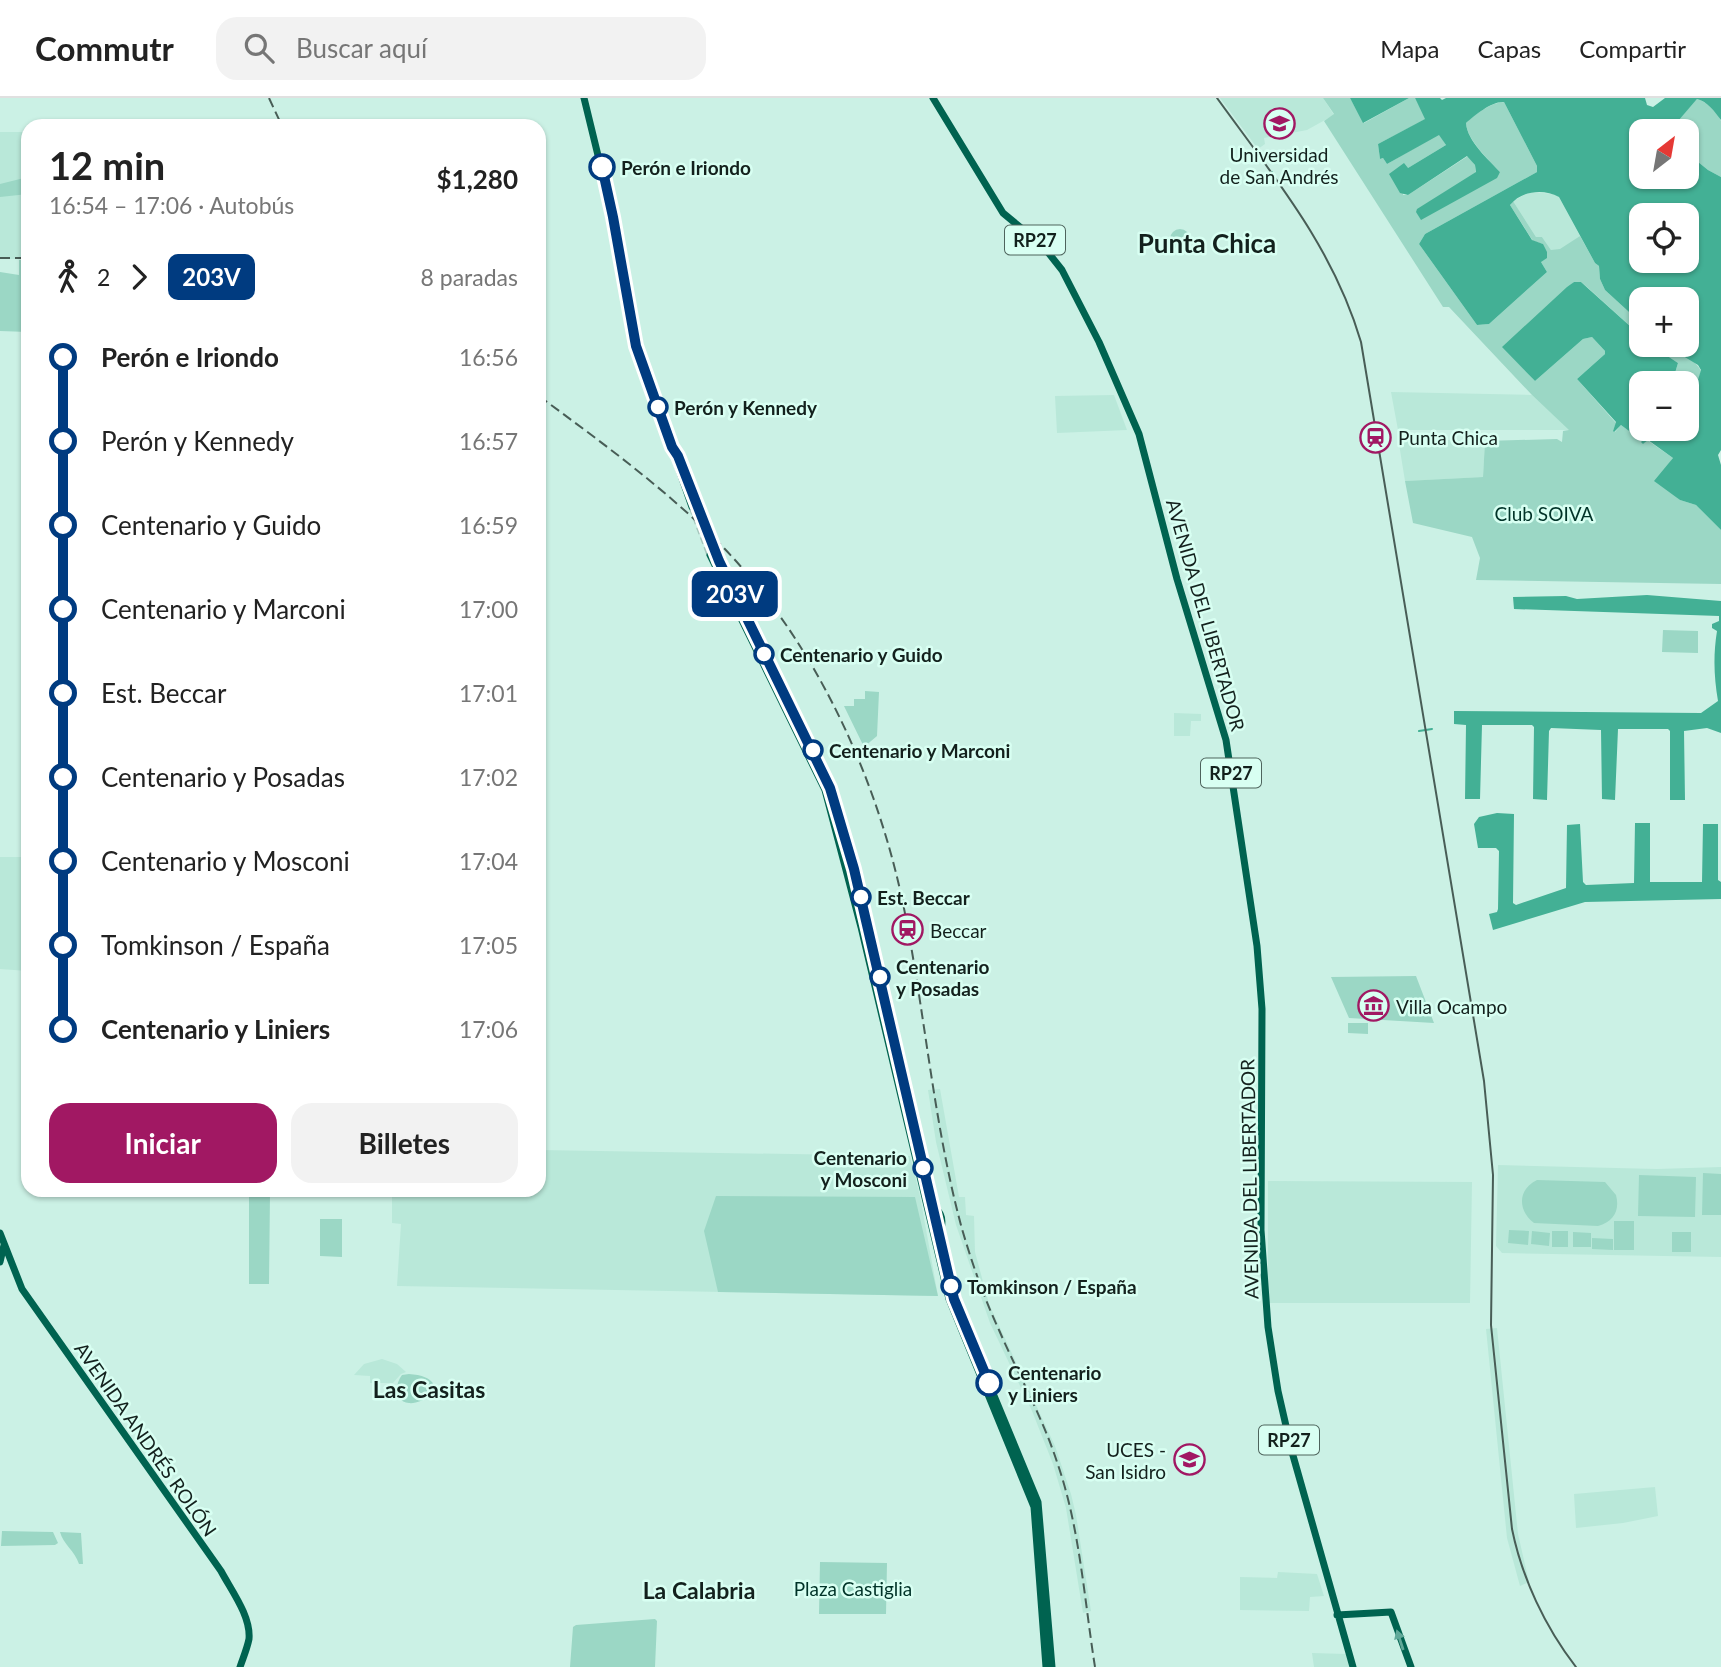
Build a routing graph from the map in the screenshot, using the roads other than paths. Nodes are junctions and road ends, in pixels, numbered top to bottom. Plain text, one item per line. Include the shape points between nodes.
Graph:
1 (584, 98) edge
2 (933, 98) edge
3 (695, 509) tunnel mouth
4 (710, 555) tunnel mouth
5 (719, 561) tunnel mouth
6 (757, 646) junction
7 (931, 1211) junction
8 (0, 1233) edge
9 (4, 1245) junction
10 (0, 1262) edge
11 (1337, 1615) junction
12 (240, 1667) edge
13 (1046, 1667) edge
14 (1052, 1667) edge
15 (1353, 1667) edge
16 (1410, 1667) edge

1 - 3 main road via 613,217 636,346
2 - 11 main road, AVENIDA DEL LIBERTADOR / RP27 via 1003,213 1062,270 1099,342 1139,434 1227,744 1262,1009 1261,1230 1268,1327 1292,1452
4 - 6 main road
5 - 6 main road
6 - 7 main road via 825,790
7 - 13 main road via 949,1299 1034,1507
7 - 14 main road via 939,1210 941,1216 940,1236 954,1299 1038,1502
8 - 9 main road, AVENIDA ANDRÉS ROLÓN
9 - 10 main road
9 - 12 main road, AVENIDA ANDRÉS ROLÓN via 22,1289 221,1571 248,1627
11 - 15 main road, RP27
16 -> 11 main road via 1391,1612

